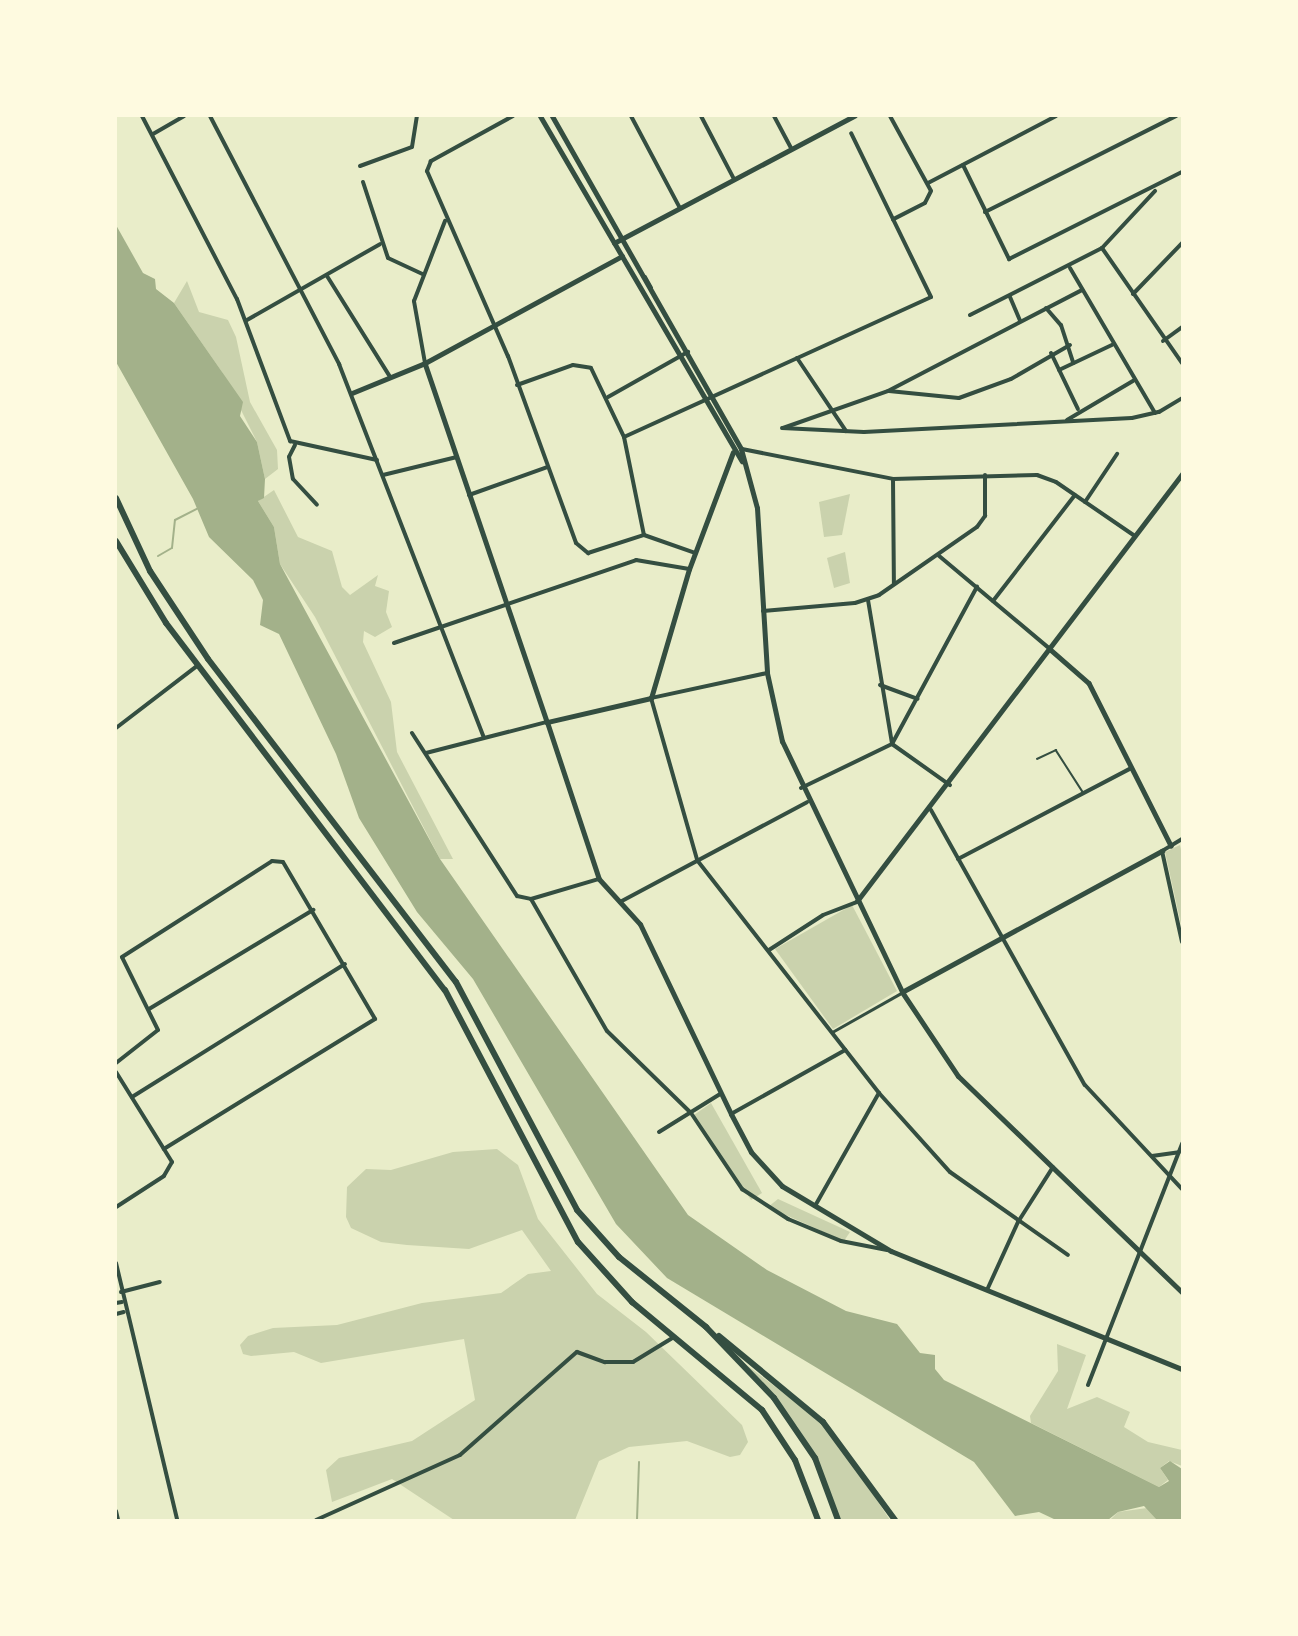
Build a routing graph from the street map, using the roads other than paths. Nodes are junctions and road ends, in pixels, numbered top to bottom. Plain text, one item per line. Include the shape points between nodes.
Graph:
1 (142, 116) edge
2 (184, 116) edge
3 (210, 116) edge
4 (417, 116) edge
5 (513, 116) edge
6 (540, 116) edge
7 (552, 116) edge
8 (631, 116) edge
9 (702, 116) edge
10 (774, 116) edge
11 (840, 116) edge
12 (854, 116) edge
13 (890, 116) edge
14 (1056, 116) edge
15 (1176, 116) edge
16 (843, 121) junction
17 (851, 133) dead end
18 (153, 134) junction
19 (791, 148) junction
20 (963, 165) junction
21 (360, 166) dead end
22 (1182, 172) edge
23 (734, 179) junction
24 (363, 182) dead end
25 (928, 183) junction
26 (1156, 190) junction
27 (680, 208) junction
28 (985, 212) junction
29 (893, 219) junction
30 (446, 220) junction
31 (624, 237) junction
32 (614, 243) junction
33 (1182, 243) edge
34 (380, 244) junction
35 (1102, 248) junction
36 (622, 256) junction
37 (1070, 268) junction
38 (422, 274) junction
39 (327, 276) junction
40 (304, 290) junction
41 (654, 290) junction
42 (1082, 290) junction
43 (1133, 295) junction
44 (645, 297) junction
45 (1010, 297) junction
46 (1046, 308) junction
47 (970, 315) dead end
48 (247, 320) junction
49 (1020, 320) junction
50 (495, 325) junction
51 (1182, 327) edge
52 (1163, 341) junction
53 (1070, 345) junction
54 (1112, 345) junction
55 (689, 352) junction
56 (1051, 353) junction
57 (680, 357) junction
58 (797, 358) junction
59 (424, 363) junction
60 (1073, 363) junction
61 (1182, 363) edge
62 (1059, 370) junction
63 (390, 377) junction
64 (1133, 381) junction
65 (517, 385) junction
66 (888, 391) junction
67 (352, 393) junction
68 (608, 397) junction
69 (714, 397) junction
70 (1182, 398) edge
71 (704, 400) junction
72 (831, 409) junction
73 (1078, 409) junction
74 (1155, 413) junction
75 (1066, 421) junction
76 (846, 431) junction
77 (624, 437) junction
78 (295, 445) junction
79 (741, 449) junction
80 (733, 452) junction
81 (1117, 454) dead end
82 (457, 457) junction
83 (377, 460) junction
84 (742, 460) junction
85 (547, 467) junction
86 (1182, 474) edge
87 (383, 475) junction
88 (986, 475) junction
89 (893, 479) junction
90 (470, 495) junction
91 (1075, 495) junction
92 (116, 498) edge
93 (1085, 502) junction
94 (317, 505) dead end
95 (644, 535) junction
96 (1135, 536) junction
97 (116, 542) edge
98 (696, 553) junction
99 (938, 555) junction
100 (689, 569) junction
101 (894, 584) junction
102 (977, 587) junction
103 (868, 600) junction
104 (506, 601) junction
105 (993, 601) junction
106 (763, 611) junction
107 (442, 624) junction
108 (394, 643) dead end
109 (1051, 650) junction
110 (198, 665) junction
111 (767, 674) junction
112 (880, 685) junction
113 (651, 698) junction
114 (918, 699) junction
115 (547, 722) junction
116 (116, 728) edge
117 (412, 733) dead end
118 (484, 737) junction
119 (892, 744) junction
120 (426, 753) junction
121 (1037, 759) dead end
122 (1131, 768) junction
123 (950, 785) junction
124 (801, 788) junction
125 (1083, 792) junction
126 (807, 802) junction
127 (931, 810) junction
128 (1182, 840) edge
129 (1171, 845) junction
130 (1162, 851) junction
131 (958, 859) junction
132 (696, 860) junction
133 (599, 879) junction
134 (531, 899) junction
135 (857, 902) junction
136 (618, 903) junction
137 (313, 910) junction
138 (1001, 939) junction
139 (1182, 942) edge
140 (769, 950) junction
141 (345, 964) junction
142 (902, 992) junction
143 (149, 1009) junction
144 (832, 1032) junction
145 (845, 1050) junction
146 (116, 1063) edge
147 (116, 1072) edge
148 (879, 1093) junction
149 (720, 1094) junction
150 (132, 1098) junction
151 (691, 1113) junction
152 (731, 1114) junction
153 (659, 1132) dead end
154 (1182, 1144) edge
155 (164, 1149) junction
156 (1179, 1152) junction
157 (1151, 1156) junction
158 (1053, 1167) junction
159 (1169, 1175) junction
160 (1182, 1189) edge
161 (814, 1207) junction
162 (116, 1208) edge
163 (1018, 1222) junction
164 (891, 1251) junction
165 (1142, 1252) junction
166 (1068, 1254) dead end
167 (116, 1263) edge
168 (160, 1282) dead end
169 (987, 1290) junction
170 (121, 1292) junction
171 (1182, 1292) edge
172 (122, 1302) junction
173 (116, 1303) edge
174 (124, 1312) junction
175 (116, 1314) edge
176 (706, 1327) junction
177 (675, 1336) junction
178 (1106, 1339) junction
179 (1182, 1369) edge
180 (1088, 1385) dead end
181 (116, 1511) edge
182 (117, 1521) edge
183 (177, 1521) edge
184 (316, 1521) edge
185 (818, 1521) edge
186 (838, 1521) edge
187 (895, 1521) edge

1 - 18 street
2 - 18 street
3 - 40 street
4 - 21 street via 412,147
5 - 30 street via 428,165
6 - 32 main road
7 - 31 main road
8 - 27 street
9 - 23 street
10 - 19 street
11 - 16 street
12 - 16 street
13 - 25 street
14 - 20 street
15 - 28 street
16 - 19 street
17 - 29 street
18 - 48 street
19 - 23 street
20 - 25 street
20 - 28 street
22 - 26 street
23 - 27 street
24 - 34 street
25 - 29 street via 930,198
26 - 28 street via 1009,259
26 - 35 street
27 - 31 street
29 - 58 street via 931,297
30 - 38 street
30 - 50 street
31 - 32 street
31 - 41 main road
32 - 36 main road
33 - 43 street
34 - 38 street via 395,264
34 - 39 street
35 - 37 street
35 - 43 street
36 - 44 main road
36 - 50 street
37 - 42 street
37 - 45 street
38 - 59 street via 413,310
39 - 40 street
39 - 63 street
40 - 48 street
40 - 67 street
41 - 44 main road
41 - 55 main road
42 - 46 street
42 - 54 street
43 - 52 street
44 - 57 main road
45 - 47 street
45 - 49 street
46 - 49 street
46 - 53 street via 1062,325
48 - 78 street via 277,416
49 - 66 street
50 - 59 street
50 - 65 street
51 - 52 street via 1170,342
52 - 61 street
53 - 56 street
53 - 60 street
54 - 60 street
54 - 64 street
55 - 57 street
55 - 69 main road
56 - 62 street
56 - 66 street via 1011,379 959,398
57 - 68 street
57 - 71 main road
58 - 69 street
58 - 72 street
59 - 63 street
59 - 82 street
60 - 62 street
62 - 73 street
63 - 67 street
64 - 73 street
64 - 74 street
65 - 68 street via 586,364
65 - 85 street
66 - 72 street
67 - 83 street
68 - 77 street
69 - 71 street
69 - 79 main road
70 - 74 street
71 - 77 street
71 - 80 main road
72 - 76 street
72 - 76 street via 782,428
73 - 75 street
74 - 75 street
75 - 76 street
77 - 95 street
78 - 83 street
78 - 94 street via 289,457 293,479
79 - 80 main road
79 - 84 main road
79 - 89 street
80 - 84 main road
80 - 98 main road
81 - 93 street
82 - 87 street
82 - 90 street
83 - 87 street
84 - 106 main road via 757,508
85 - 90 street
85 - 95 street via 576,543 588,553
86 - 96 street
87 - 107 street
88 - 89 street
88 - 91 street via 1026,474 1056,482
88 - 99 street via 982,521
89 - 101 street
90 - 104 street
91 - 93 street
91 - 105 street
92 - 176 highway via 150,571 208,659 456,982 577,1210 619,1257
93 - 96 street
95 - 98 street
96 - 109 street
97 - 110 highway
98 - 100 main road
99 - 101 street
99 - 102 street
100 - 104 street via 636,560
100 - 113 main road
101 - 103 street
102 - 105 street
102 - 114 street
103 - 106 street
103 - 112 street
104 - 107 street
104 - 115 street
105 - 109 street
106 - 111 main road
107 - 108 street
107 - 118 street
109 - 122 street via 1089,683
109 - 123 street
110 - 116 street
110 - 177 highway via 445,990 578,1242 632,1302
111 - 113 street
111 - 124 main road via 782,741
112 - 114 street
112 - 119 street
113 - 115 main road
113 - 132 street
114 - 119 street
115 - 118 street
115 - 133 main road
117 - 120 street
118 - 120 street
119 - 123 street
119 - 124 street
120 - 134 street via 518,896
121 - 125 lane via 1056,750
122 - 125 street
122 - 129 street
123 - 127 street
124 - 126 main road
125 - 131 street
126 - 132 street
126 - 135 main road
127 - 131 street
127 - 135 street
128 - 129 street
129 - 130 street
130 - 138 street
130 - 139 street
131 - 138 street
132 - 136 street
132 - 140 street
133 - 134 street
133 - 136 main road
134 - 151 street via 607,1031
135 - 140 street via 823,915
135 - 142 main road
136 - 149 main road via 643,930
137 - 141 street
137 - 143 street
137 - 143 street via 283,862 272,861 127,951 122,963
138 - 142 street
138 - 157 street via 1085,1086
140 - 144 street
141 - 150 street
141 - 155 street via 375,1019
142 - 144 street
142 - 158 main road via 947,1064
143 - 146 street via 157,1035
144 - 145 street
145 - 148 street
145 - 152 street
147 - 150 street
148 - 161 street
148 - 163 street via 964,1186
149 - 151 street
149 - 152 main road
150 - 155 street
151 - 153 street
151 - 164 street via 756,1202 841,1241
152 - 161 main road via 768,1173
154 - 156 street
155 - 162 street via 172,1162 169,1172
156 - 157 street
156 - 159 street
157 - 159 street
158 - 163 street
158 - 165 main road
159 - 160 street
159 - 165 street
161 - 164 main road
163 - 166 street
163 - 169 street
164 - 169 main road
165 - 171 main road
165 - 178 street
167 - 170 street
168 - 170 street
169 - 178 main road
170 - 172 street
172 - 173 street
172 - 174 street
174 - 175 street
174 - 183 street
176 - 186 highway via 794,1424 832,1500
176 - 187 highway via 823,1422
177 - 184 street via 633,1362 605,1362 577,1352 460,1455
177 - 185 highway via 762,1410 795,1460
178 - 179 main road
178 - 180 street
181 - 182 street

